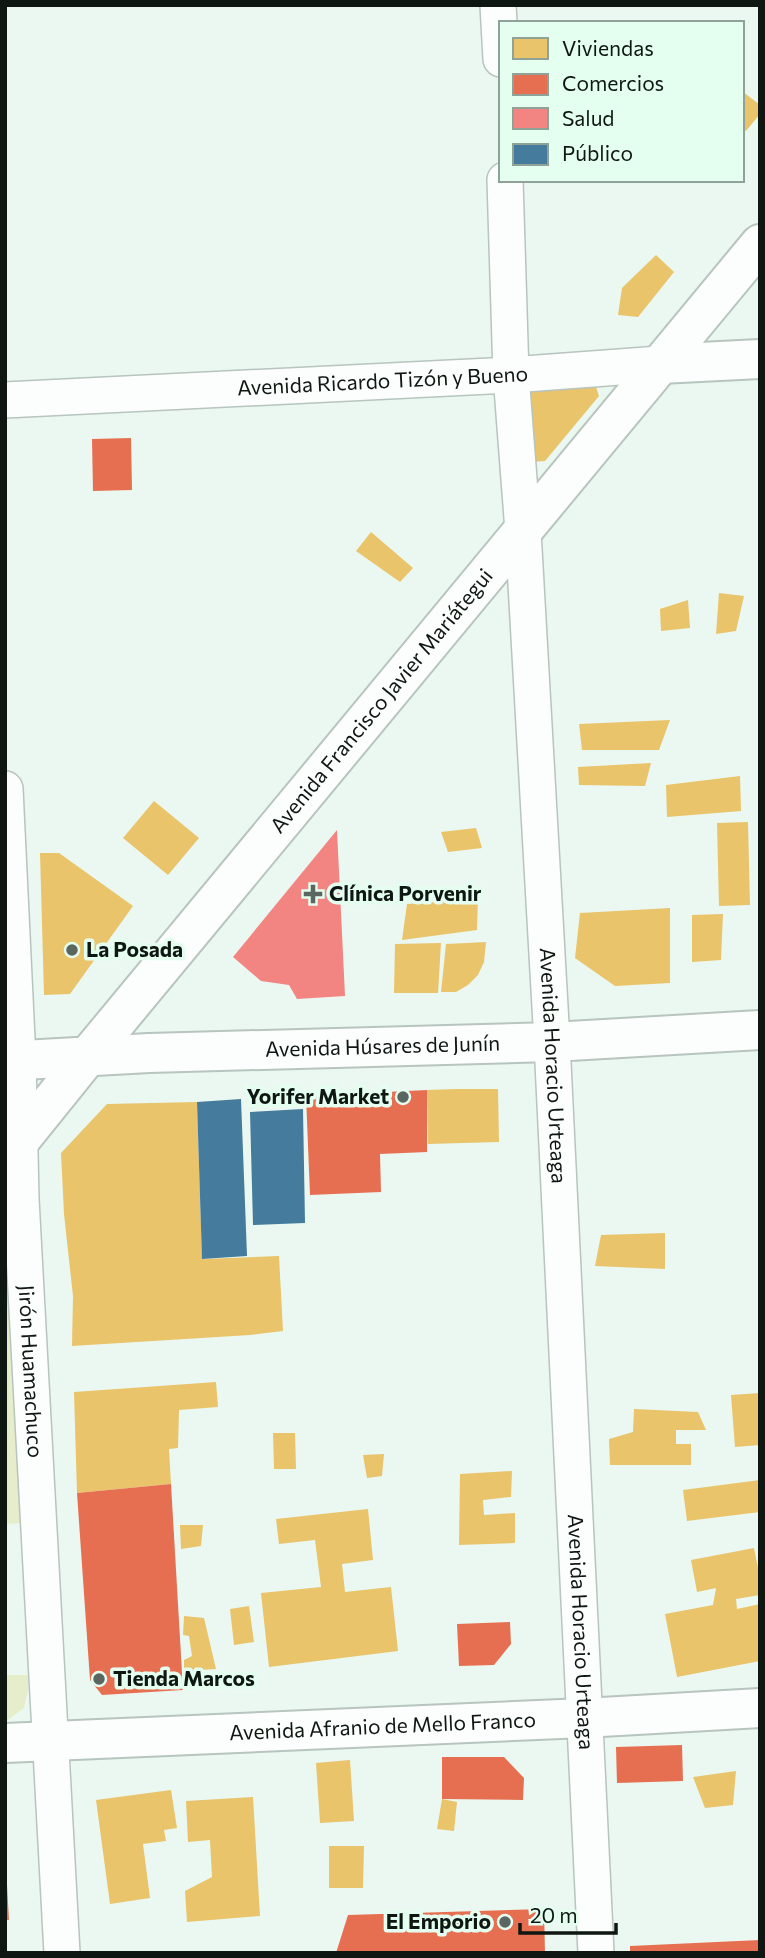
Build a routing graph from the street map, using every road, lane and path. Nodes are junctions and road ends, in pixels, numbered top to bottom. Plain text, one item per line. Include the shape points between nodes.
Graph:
1 (498, 5) edge
2 (499, 23) edge
3 (505, 182) edge
4 (760, 244) edge
5 (760, 359) edge
6 (660, 364) junction
7 (511, 375) junction
8 (5, 400) edge
9 (523, 531) junction
10 (5, 789) edge
11 (760, 1030) edge
12 (552, 1042) junction
13 (88, 1056) junction
14 (12, 1060) edge
15 (12, 1150) edge
16 (760, 1708) edge
17 (584, 1718) junction
18 (50, 1742) junction
19 (5, 1744) edge
20 (62, 1953) edge
21 (596, 1953) edge

1 - 2 street
3 - 7 street, Avenida Horacio Urteaga
4 - 6 street, Avenida Francisco Javier Mariátegui
5 - 6 street, Avenida Ricardo Tizón y Bueno
6 - 7 street, Avenida Ricardo Tizón y Bueno
6 - 9 street, Avenida Francisco Javier Mariátegui
7 - 8 street, Avenida Ricardo Tizón y Bueno
7 - 9 street, Avenida Horacio Urteaga
9 - 12 street, Avenida Horacio Urteaga
9 - 13 street, Avenida Francisco Javier Mariátegui
10 - 14 street, Jirón Huamachuco
11 - 12 street, Avenida Húsares de Junín
12 - 13 street, Avenida Húsares de Junín
12 - 17 street, Avenida Horacio Urteaga
13 - 14 street, Avenida Húsares de Junín
13 - 15 street, Avenida Francisco Javier Mariátegui
14 - 15 street, Jirón Huamachuco
15 - 18 street, Jirón Huamachuco
16 - 17 street, Avenida Afranio de Mello Franco
17 - 18 street, Avenida Afranio de Mello Franco
17 - 21 street, Avenida Horacio Urteaga
18 - 19 street, Avenida Afranio de Mello Franco
18 - 20 street, Jirón Huamachuco

